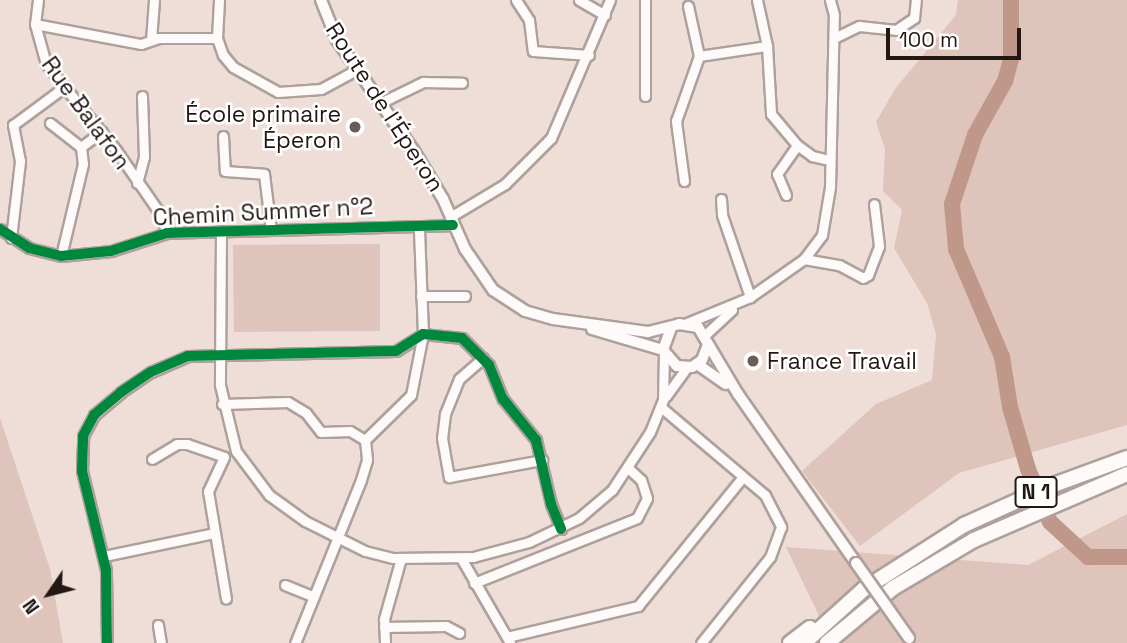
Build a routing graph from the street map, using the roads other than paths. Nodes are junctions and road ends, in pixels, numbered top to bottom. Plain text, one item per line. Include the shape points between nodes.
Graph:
1 (38, 0) edge
2 (154, 0) edge
3 (219, 0) edge
4 (321, 0) edge
5 (516, 0) edge
6 (579, 0) edge
7 (610, 0) edge
8 (645, 0) edge
9 (757, 0) edge
10 (830, 0) edge
11 (916, 0) edge
12 (688, 6) dead end
13 (605, 15) junction
14 (35, 24) junction
15 (217, 38) junction
16 (834, 38) junction
17 (151, 40) junction
18 (766, 46) junction
19 (589, 55) junction
20 (699, 56) junction
21 (358, 69) junction
22 (462, 83) dead end
23 (63, 88) junction
24 (142, 96) dead end
25 (645, 96) dead end
26 (382, 102) junction
27 (50, 123) dead end
28 (102, 131) junction
29 (223, 136) dead end
30 (797, 145) junction
31 (81, 147) junction
32 (831, 160) junction
33 (684, 181) dead end
34 (137, 183) junction
35 (786, 195) dead end
36 (722, 200) dead end
37 (874, 204) dead end
38 (452, 221) junction
39 (419, 228) junction
40 (0, 229) edge
41 (271, 230) junction
42 (221, 232) junction
43 (167, 233) junction
44 (11, 238) junction
45 (61, 256) junction
46 (804, 259) junction
47 (421, 296) junction
48 (465, 296) dead end
49 (750, 297) junction
50 (738, 304) junction
51 (566, 320) junction
52 (687, 323) junction
53 (671, 328) junction
54 (423, 334) junction
55 (705, 335) junction
56 (708, 347) junction
57 (664, 351) junction
58 (219, 353) junction
59 (483, 358) junction
60 (692, 365) junction
61 (738, 394) junction
62 (222, 404) junction
63 (662, 404) junction
64 (365, 440) junction
65 (236, 451) junction
66 (224, 457) junction
67 (1127, 458) edge
68 (152, 459) dead end
69 (542, 460) junction
70 (629, 468) junction
71 (1117, 471) edge
72 (743, 477) junction
73 (561, 529) junction
74 (214, 533) junction
75 (336, 539) junction
76 (104, 556) junction
77 (401, 558) junction
78 (461, 558) junction
79 (474, 583) junction
80 (285, 585) dead end
81 (314, 597) junction
82 (226, 599) dead end
83 (843, 606) junction
84 (158, 625) dead end
85 (384, 627) junction
86 (459, 634) dead end
87 (508, 640) edge
88 (911, 640) edge
89 (107, 643) edge
90 (161, 643) edge
91 (295, 643) edge
92 (385, 643) edge
93 (701, 643) edge
94 (790, 643) edge
95 (804, 643) edge
96 (827, 643) edge

1 - 14 street, Rue Balafon
2 - 17 street
3 - 15 street
4 - 21 main road, Route de l'Éperon via 337,40
5 - 19 street via 529,20 533,51
6 - 13 street
7 - 13 street
8 - 25 street
9 - 18 street
10 - 16 street
11 - 16 street via 914,18 896,30 859,26
12 - 20 street
13 - 19 street
14 - 17 street via 141,44
14 - 23 street, Rue Balafon via 46,64
15 - 17 street
15 - 21 street via 233,67 278,92 321,89
16 - 32 street
18 - 20 street
18 - 30 street via 771,114
19 - 38 street via 551,138 529,165
20 - 33 street via 677,121
21 - 26 main road, Route de l'Éperon
22 - 26 street via 423,82
23 - 28 street, Rue Balafon
23 - 44 street via 13,125 20,161
24 - 34 street, Rue Balafon via 144,157
26 - 38 main road, Route de l'Éperon
27 - 31 street
28 - 31 street
28 - 34 street, Rue Balafon
29 - 41 street via 225,171 264,174
30 - 32 street via 812,156
30 - 35 street via 776,174
31 - 45 street via 83,163
32 - 46 street via 829,214 822,235
34 - 43 street, Rue Balafon via 159,212
36 - 49 street via 722,215
37 - 46 street via 879,246 868,275 863,278 839,265
38 - 39 street, Chemin Summer n°2
38 - 51 main road, Route de l'Éperon via 493,290 526,311
39 - 41 street, Chemin Summer n°2
39 - 47 street
40 - 44 street, Chemin Summer n°2
41 - 42 street, Chemin Summer n°2
42 - 43 street, Chemin Summer n°2
42 - 58 street
43 - 45 street, Chemin Summer n°2 via 111,251
44 - 45 street, Chemin Summer n°2
46 - 49 street
47 - 48 street
47 - 54 street
49 - 50 street
50 - 52 street
50 - 55 street
51 - 53 main road, Route de l'Éperon via 648,332
51 - 57 main road, Route de l'Éperon
52 - 53 main road
52 - 55 main road
53 - 57 main road
54 - 58 street via 396,351
54 - 59 street via 462,338
54 - 64 street via 411,395
55 - 56 main road
56 - 60 main road
56 - 61 main road
57 - 60 main road via 669,360
57 - 63 street
58 - 62 street
58 - 76 street via 188,356 151,372 112,400 88,425 82,471
59 - 69 street via 503,399 536,440
59 - 69 street via 459,379 445,414 442,438 449,477
60 - 61 main road
60 - 63 street
61 - 88 main road, bridge
62 - 64 street via 288,402 306,413 321,432 350,431
62 - 65 street
63 - 70 street
63 - 72 street
64 - 75 street via 367,460
65 - 66 street
65 - 75 street via 269,495
66 - 68 street via 177,444
66 - 74 street via 208,491
67 - 71 highway, N 1
69 - 73 street
70 - 73 street via 600,503
70 - 79 street via 641,480 648,498 637,518
71 - 83 highway, N 1 via 964,525
71 - 96 highway, N 1 via 974,540 893,589
72 - 87 street via 638,606
72 - 93 street via 773,505 780,538
73 - 78 street via 509,548
74 - 76 street
74 - 82 street
75 - 77 street
75 - 81 street
76 - 89 street
77 - 78 street
77 - 85 street
78 - 79 street
79 - 87 street
80 - 81 street
81 - 91 street
83 - 94 highway
83 - 95 highway, N 1
84 - 90 street
85 - 86 street via 446,626
85 - 92 street

